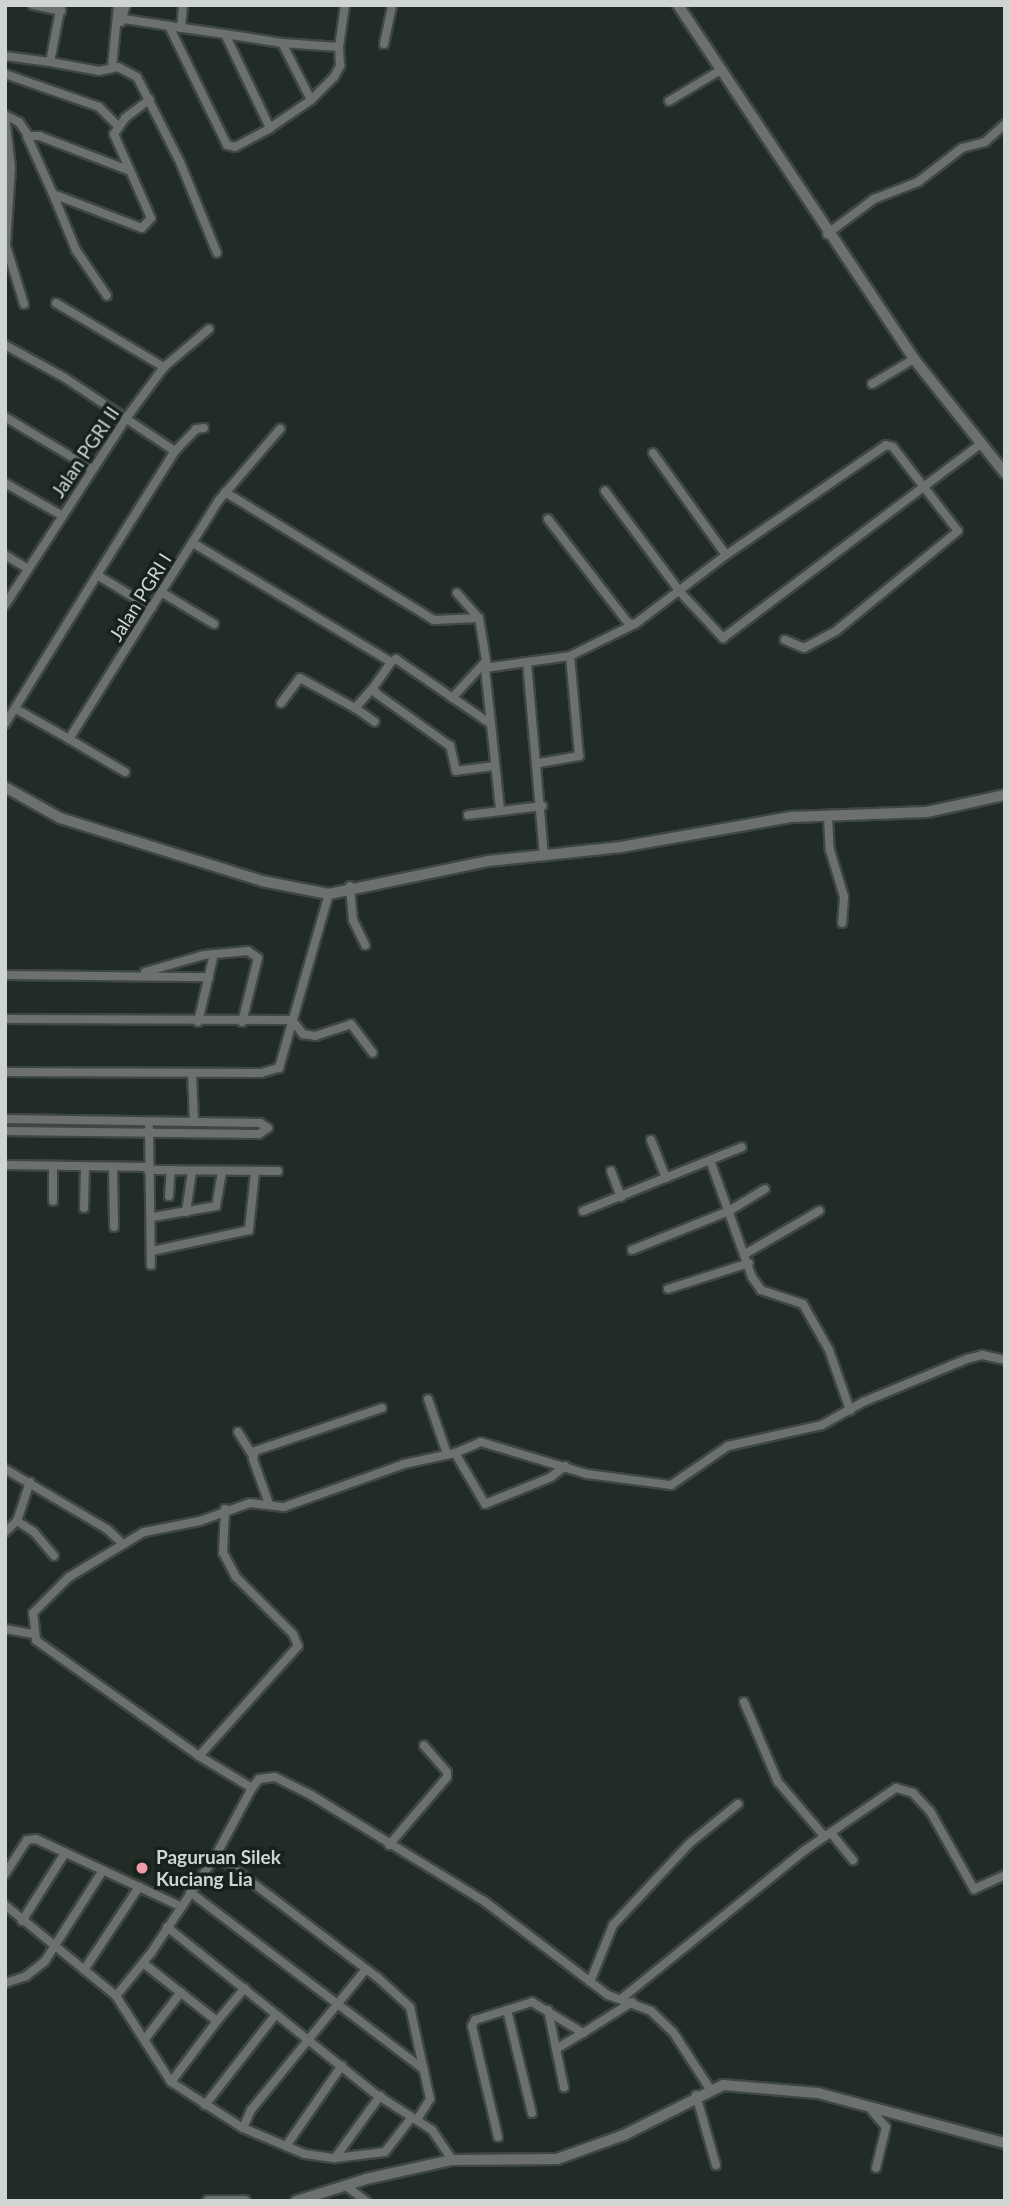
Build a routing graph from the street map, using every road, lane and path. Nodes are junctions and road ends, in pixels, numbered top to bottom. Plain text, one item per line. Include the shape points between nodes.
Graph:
1 (33, 5) edge
2 (118, 5) edge
3 (126, 5) edge
4 (183, 5) edge
5 (345, 5) edge
6 (392, 5) edge
7 (677, 5) edge
8 (61, 8) edge
9 (120, 18) junction
10 (169, 26) junction
11 (181, 28) junction
12 (225, 34) junction
13 (282, 43) junction
14 (384, 44) dead end
15 (339, 47) junction
16 (6, 55) edge
17 (50, 62) junction
18 (112, 67) junction
19 (719, 71) junction
20 (5, 74) edge
21 (150, 99) junction
22 (311, 100) junction
23 (669, 101) dead end
24 (5, 115) edge
25 (1005, 124) edge
26 (119, 127) junction
27 (270, 128) junction
28 (27, 134) junction
29 (128, 170) junction
30 (53, 194) junction
31 (827, 234) junction
32 (217, 253) dead end
33 (107, 296) dead end
34 (56, 303) dead end
35 (24, 304) dead end
36 (209, 329) dead end
37 (5, 345) edge
38 (914, 359) junction
39 (164, 368) junction
40 (872, 384) dead end
41 (5, 417) edge
42 (127, 417) junction
43 (204, 429) dead end
44 (279, 429) dead end
45 (982, 443) junction
46 (175, 451) junction
47 (653, 453) dead end
48 (93, 469) junction
49 (1005, 473) edge
50 (5, 483) edge
51 (927, 487) junction
52 (605, 491) dead end
53 (225, 492) junction
54 (61, 515) junction
55 (548, 519) dead end
56 (193, 542) junction
57 (5, 555) edge
58 (726, 555) junction
59 (27, 568) junction
60 (97, 575) junction
61 (161, 592) junction
62 (457, 593) dead end
63 (681, 593) junction
64 (5, 605) edge
65 (152, 608) junction
66 (480, 618) junction
67 (214, 624) dead end
68 (635, 624) junction
69 (785, 640) dead end
70 (570, 656) junction
71 (391, 662) junction
72 (527, 662) junction
73 (486, 664) junction
74 (373, 688) junction
75 (453, 698) junction
76 (281, 703) dead end
77 (355, 708) junction
78 (16, 709) junction
79 (375, 722) dead end
80 (5, 724) edge
81 (491, 724) junction
82 (69, 739) junction
83 (539, 763) junction
84 (495, 766) junction
85 (125, 772) dead end
86 (5, 787) edge
87 (1005, 795) edge
88 (542, 806) junction
89 (500, 809) junction
90 (468, 815) dead end
91 (828, 817) junction
92 (544, 856) junction
93 (350, 886) junction
94 (329, 894) junction
95 (842, 923) dead end
96 (365, 945) dead end
97 (214, 954) junction
98 (5, 975) edge
99 (135, 975) junction
100 (209, 976) junction
101 (5, 1019) edge
102 (292, 1020) junction
103 (198, 1022) junction
104 (242, 1022) junction
105 (373, 1053) dead end
106 (5, 1072) edge
107 (192, 1073) junction
108 (5, 1119) edge
109 (194, 1121) junction
110 (149, 1122) junction
111 (5, 1131) edge
112 (149, 1133) junction
113 (651, 1140) dead end
114 (742, 1147) dead end
115 (710, 1160) junction
116 (5, 1165) edge
117 (53, 1166) junction
118 (113, 1167) junction
119 (85, 1168) junction
120 (148, 1169) junction
121 (171, 1170) junction
122 (192, 1171) junction
123 (278, 1171) dead end
124 (611, 1171) dead end
125 (222, 1172) junction
126 (255, 1172) junction
127 (666, 1178) junction
128 (765, 1189) dead end
129 (169, 1196) dead end
130 (621, 1197) junction
131 (53, 1201) dead end
132 (84, 1208) dead end
133 (583, 1211) dead end
134 (729, 1211) junction
135 (819, 1211) dead end
136 (186, 1212) junction
137 (153, 1217) junction
138 (114, 1227) dead end
139 (632, 1250) dead end
140 (152, 1251) junction
141 (745, 1254) junction
142 (748, 1264) junction
143 (152, 1265) dead end
144 (668, 1289) dead end
145 (1005, 1360) edge
146 (428, 1399) dead end
147 (382, 1408) dead end
148 (850, 1410) junction
149 (238, 1432) dead end
150 (252, 1454) junction
151 (451, 1454) junction
152 (565, 1466) junction
153 (5, 1469) edge
154 (30, 1482) junction
155 (269, 1504) junction
156 (225, 1509) junction
157 (17, 1521) junction
158 (5, 1532) edge
159 (122, 1543) junction
160 (54, 1556) dead end
161 (5, 1629) edge
162 (33, 1634) junction
163 (744, 1702) dead end
164 (424, 1746) dead end
165 (199, 1756) junction
166 (252, 1788) junction
167 (738, 1804) dead end
168 (828, 1835) junction
169 (389, 1845) junction
170 (65, 1853) junction
171 (216, 1855) junction
172 (852, 1860) dead end
173 (102, 1872) junction
174 (5, 1874) edge
175 (1005, 1875) edge
176 (139, 1887) junction
177 (190, 1892) junction
178 (5, 1905) edge
179 (180, 1906) junction
180 (22, 1921) junction
181 (167, 1927) junction
182 (54, 1946) junction
183 (143, 1963) junction
184 (366, 1969) junction
185 (84, 1970) junction
186 (590, 1982) junction
187 (5, 1983) edge
188 (245, 1988) junction
189 (181, 1992) junction
190 (116, 1996) junction
191 (621, 1998) junction
192 (632, 2002) junction
193 (337, 2007) junction
194 (507, 2010) junction
195 (548, 2010) junction
196 (276, 2014) junction
197 (217, 2021) junction
198 (583, 2033) junction
199 (145, 2039) junction
200 (310, 2039) junction
201 (556, 2049) junction
202 (342, 2065) junction
203 (423, 2068) junction
204 (171, 2082) junction
205 (564, 2087) dead end
206 (710, 2089) junction
207 (696, 2095) junction
208 (380, 2096) junction
209 (205, 2105) junction
210 (872, 2111) junction
211 (532, 2113) dead end
212 (415, 2119) junction
213 (243, 2128) junction
214 (498, 2137) dead end
215 (1005, 2143) edge
216 (286, 2146) junction
217 (335, 2158) junction
218 (452, 2160) junction
219 (716, 2165) dead end
220 (876, 2168) dead end
221 (346, 2186) junction
222 (208, 2201) edge
223 (246, 2201) edge
224 (296, 2201) edge
225 (366, 2201) edge

1 - 8 street
2 - 9 street
3 - 9 street
4 - 11 street
5 - 15 street
6 - 14 street
7 - 19 street
8 - 17 street
9 - 10 street
9 - 18 street
10 - 11 street
10 - 27 street via 227,145 235,147
11 - 12 street
12 - 13 street
12 - 27 street
13 - 15 street
13 - 22 street
15 - 22 street via 340,66
16 - 17 street
17 - 18 street via 99,71
18 - 21 street via 132,71
19 - 23 street
19 - 31 street
20 - 26 street via 99,107
21 - 26 street
21 - 32 street
22 - 27 street
24 - 28 street via 19,122
24 - 35 street via 11,168 6,246
25 - 31 street via 985,142 962,148 918,182 874,199
26 - 29 street via 114,134
28 - 29 street
28 - 30 street
29 - 30 street via 151,218 149,226 142,228
30 - 33 street via 76,250
31 - 38 street
34 - 39 street
36 - 39 street, Jalan PGRI II
37 - 42 street
38 - 40 street
38 - 45 street
39 - 42 street, Jalan PGRI II
41 - 48 street
42 - 46 street
42 - 48 street, Jalan PGRI II
43 - 46 street via 196,429
44 - 53 street, Jalan PGRI I
45 - 49 street
45 - 51 street
46 - 60 street
47 - 58 street
48 - 54 street, Jalan PGRI II
50 - 54 street
51 - 58 street via 897,451 886,445
51 - 63 street via 723,638
51 - 69 street via 958,531 836,631 804,648
52 - 63 street
53 - 56 street, Jalan PGRI I
53 - 66 street via 434,620
54 - 59 street, Jalan PGRI II
55 - 68 street via 628,623
56 - 61 street, Jalan PGRI I
56 - 71 street
57 - 59 street
58 - 63 street
59 - 64 street, Jalan PGRI II
60 - 65 street
60 - 78 street
61 - 65 street, Jalan PGRI I
61 - 67 street
62 - 66 street
63 - 68 street
65 - 82 street, Jalan PGRI I
66 - 73 street
68 - 70 street
70 - 72 street
70 - 83 street via 579,757
71 - 74 street
71 - 75 street via 396,659
72 - 73 street
72 - 83 street
73 - 75 street
73 - 81 street
74 - 77 street
74 - 84 street via 450,746 456,771
75 - 81 street
76 - 77 street via 300,678
77 - 79 street
78 - 80 street
78 - 82 street
81 - 84 street
82 - 85 street
83 - 88 street
84 - 89 street
86 - 94 street via 60,818 262,881
87 - 91 street via 927,812
88 - 89 street
88 - 92 street
89 - 90 street
91 - 92 street via 792,817 621,848
91 - 95 street via 830,850 844,897
92 - 93 street
93 - 94 street
93 - 96 street via 353,920
94 - 102 street
97 - 99 street
97 - 100 street
97 - 104 street via 248,951 258,958
98 - 99 street
99 - 100 street
100 - 103 street
101 - 103 street
102 - 104 street
102 - 105 street via 303,1034 315,1036 352,1024
102 - 107 street via 279,1068 261,1073
103 - 104 street
106 - 107 street
107 - 109 street
108 - 110 street
109 - 110 street
109 - 112 street via 261,1123 268,1128 260,1134
110 - 112 street
111 - 112 street
112 - 120 street
113 - 127 street
114 - 115 street
115 - 127 street
115 - 134 street
116 - 117 street
117 - 119 street
117 - 131 street
118 - 119 street
118 - 120 street
118 - 138 street
119 - 132 street
120 - 121 street
120 - 137 street
121 - 122 street
121 - 129 street
122 - 125 street
122 - 136 street
123 - 126 street
124 - 130 street
125 - 126 street
125 - 136 street via 218,1204
126 - 140 street via 249,1230
127 - 130 street
128 - 134 street
130 - 133 street
134 - 139 street
134 - 141 street
135 - 141 street
136 - 137 street
137 - 140 street
140 - 143 street
141 - 142 street
142 - 144 street
142 - 148 street via 761,1290 803,1304 829,1350
145 - 148 street via 982,1354
146 - 151 street
147 - 150 street
148 - 152 street via 796,1434 728,1446 671,1485 655,1486 622,1476 601,1478
149 - 150 street
150 - 155 street
151 - 152 street via 481,1442
151 - 152 street via 485,1504
151 - 155 street via 404,1464 284,1507
153 - 154 street
154 - 157 street
154 - 159 street
155 - 156 street
156 - 159 street
156 - 165 street via 223,1553 236,1577 293,1634 298,1646
157 - 158 street
157 - 160 street via 34,1532
159 - 162 street via 69,1577 41,1603 33,1613
161 - 162 street
162 - 165 street via 76,1671
163 - 168 street via 778,1782
164 - 169 street via 447,1777
165 - 166 street
166 - 169 street via 268,1776 283,1780
166 - 171 street
167 - 186 street via 690,1843 612,1925
168 - 172 street
168 - 175 street via 889,1792 905,1789 935,1819 971,1886 980,1890
168 - 191 street
169 - 186 street via 490,1906
170 - 173 street
170 - 174 street via 27,1840
170 - 180 street
171 - 177 street
171 - 184 street
173 - 176 street
173 - 182 street
176 - 179 street
176 - 185 street
177 - 179 street
177 - 193 street via 291,1965
178 - 180 street
179 - 181 street
180 - 182 street
181 - 183 street
181 - 188 street
182 - 185 street
182 - 187 street via 45,1961 26,1976
183 - 189 street
183 - 190 street
184 - 193 street
184 - 203 street via 410,2007
185 - 190 street
186 - 191 street
188 - 196 street
188 - 197 street
189 - 197 street
189 - 199 street
190 - 199 street
191 - 192 street
192 - 198 street
192 - 206 street via 663,2021
193 - 200 street
193 - 203 street
194 - 195 street via 533,2002
194 - 211 street
194 - 214 street via 478,2019 472,2026
195 - 198 street
195 - 201 street
196 - 200 street
196 - 209 street
197 - 204 street
198 - 201 street
199 - 204 street
200 - 202 street
200 - 213 street via 251,2110
201 - 205 street
202 - 208 street
202 - 216 street
203 - 212 street via 430,2099
204 - 209 street
206 - 207 street
206 - 210 street via 723,2085 799,2090
207 - 218 street via 624,2135 557,2158
207 - 219 street
208 - 212 street
208 - 217 street
209 - 213 street
210 - 215 street
210 - 220 street via 886,2127
212 - 217 street via 385,2152
212 - 218 street via 442,2138
213 - 216 street
216 - 217 street
218 - 221 street
221 - 224 street
221 - 225 street
222 - 223 street

